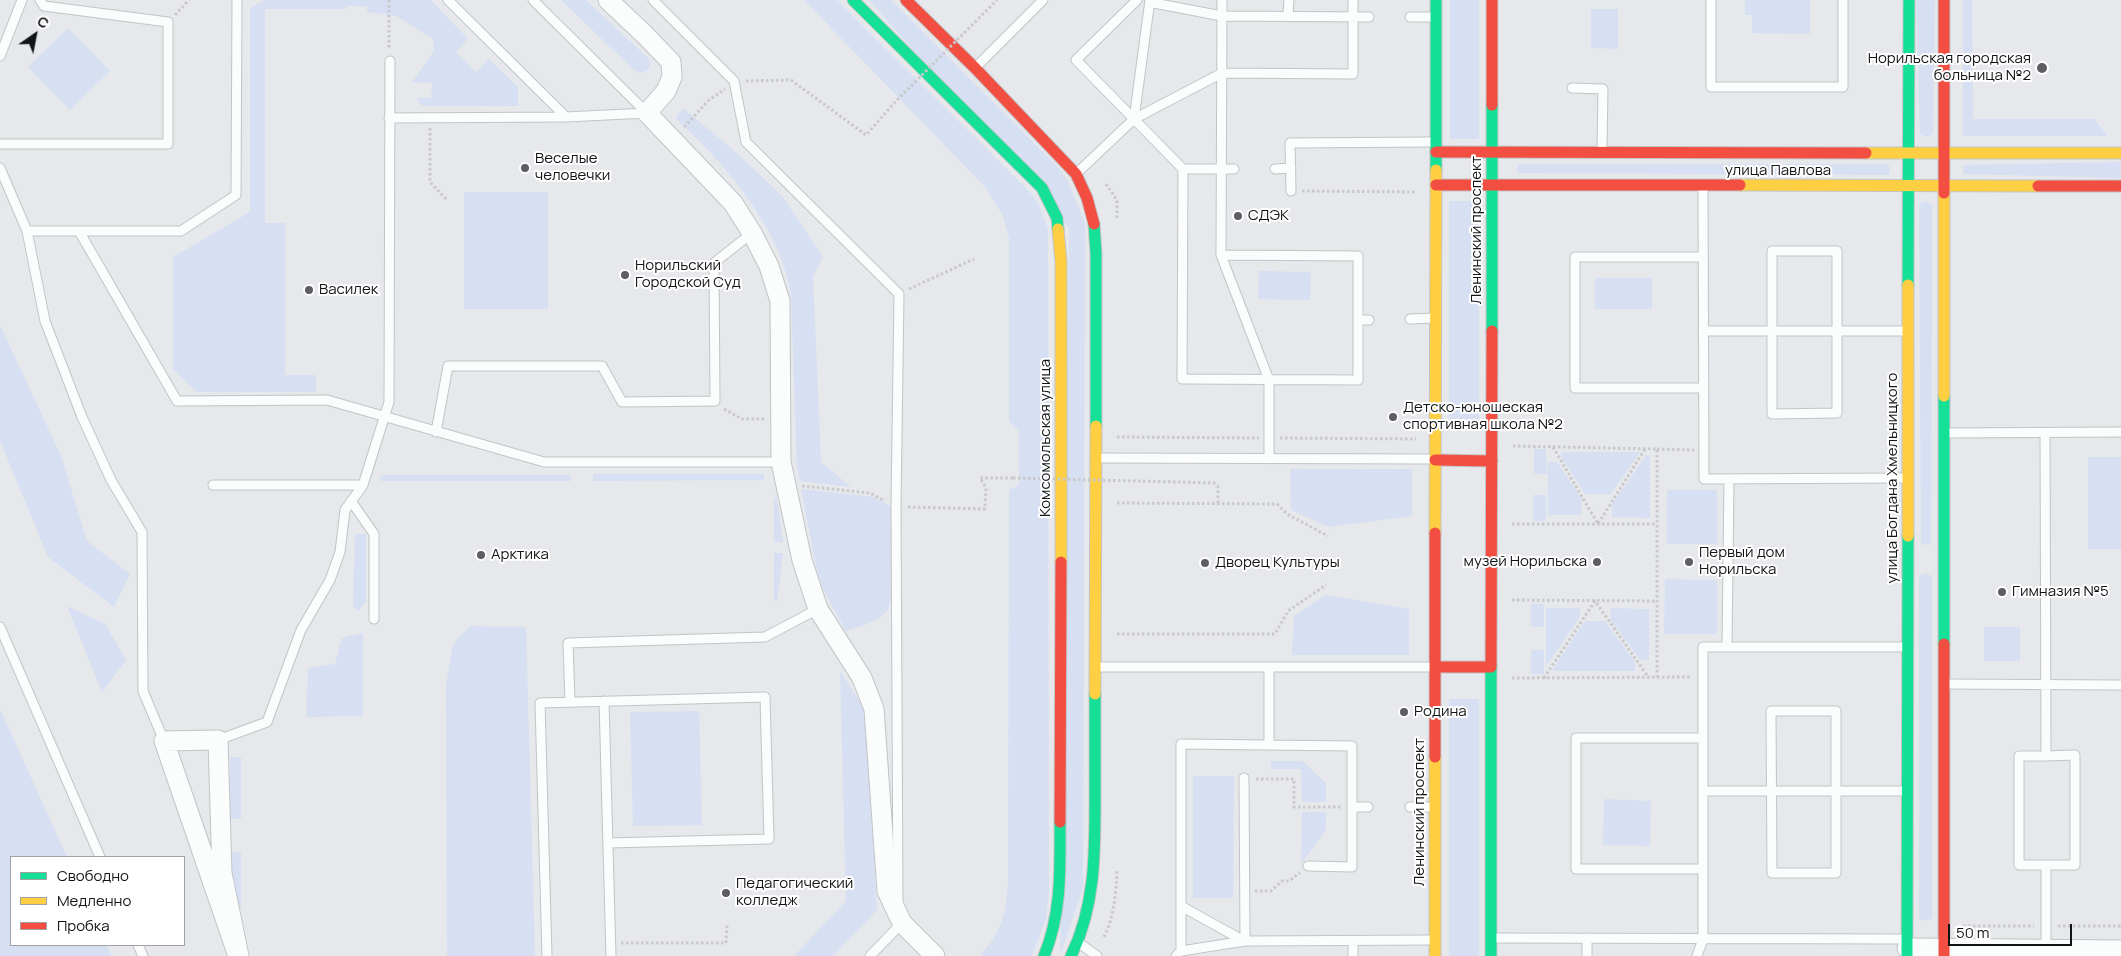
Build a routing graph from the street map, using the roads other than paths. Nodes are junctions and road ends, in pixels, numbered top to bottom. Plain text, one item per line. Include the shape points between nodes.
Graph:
1 (22, 0) edge
2 (40, 0) edge
3 (237, 0) edge
4 (448, 0) edge
5 (533, 0) edge
6 (608, 0) edge
7 (652, 0) edge
8 (853, 0) edge
9 (906, 0) edge
10 (1043, 0) edge
11 (1137, 0) edge
12 (1151, 0) edge
13 (1222, 0) edge
14 (1288, 0) edge
15 (1354, 0) edge
16 (1436, 0) edge
17 (1492, 0) edge
18 (1710, 0) edge
19 (1843, 0) edge
20 (1909, 0) edge
21 (1944, 0) edge
22 (1222, 16) junction
23 (1288, 16) junction
24 (1354, 17) junction
25 (1369, 17) dead end
26 (1410, 17) dead end
27 (1436, 17) junction
28 (0, 56) edge
29 (390, 60) road end
30 (975, 68) junction
31 (1222, 73) junction
32 (1572, 88) dead end
33 (647, 113) junction
34 (566, 117) junction
35 (390, 118) junction
36 (1134, 119) junction
37 (0, 144) edge
38 (1436, 147) junction
39 (1492, 152) junction
40 (1602, 152) junction
41 (1908, 153) junction
42 (1944, 153) junction
43 (2121, 153) edge
44 (0, 168) edge
45 (1274, 168) dead end
46 (1291, 168) junction
47 (1183, 169) junction
48 (1222, 169) junction
49 (1234, 169) dead end
50 (1076, 174) junction
51 (1436, 185) junction
52 (1492, 186) junction
53 (1703, 186) junction
54 (1908, 186) junction
55 (1944, 186) junction
56 (2121, 186) edge
57 (1291, 191) road end
58 (27, 231) junction
59 (79, 231) junction
60 (752, 233) junction
61 (1221, 255) junction
62 (1703, 257) junction
63 (1436, 318) junction
64 (1410, 319) dead end
65 (1358, 320) junction
66 (1369, 320) dead end
67 (1703, 331) junction
68 (1772, 331) junction
69 (1837, 331) junction
70 (1908, 331) junction
71 (1269, 380) junction
72 (1703, 388) junction
73 (384, 417) junction
74 (436, 432) junction
75 (2045, 432) junction
76 (2121, 432) edge
77 (1944, 433) junction
78 (1096, 458) junction
79 (1269, 459) junction
80 (1436, 460) junction
81 (1492, 461) junction
82 (781, 462) junction
83 (1908, 478) junction
84 (1729, 479) junction
85 (212, 485) dead end
86 (363, 485) junction
87 (351, 501) junction
88 (818, 609) junction
89 (374, 619) dead end
90 (0, 627) edge
91 (1727, 647) junction
92 (1908, 647) junction
93 (1094, 667) junction
94 (1269, 667) junction
95 (1435, 667) junction
96 (1491, 668) junction
97 (1944, 684) junction
98 (2045, 685) junction
99 (2121, 685) edge
100 (604, 701) junction
101 (570, 702) junction
102 (1703, 738) junction
103 (218, 740) junction
104 (164, 742) junction
105 (1269, 745) junction
106 (2046, 756) junction
107 (1244, 778) road end
108 (1703, 791) junction
109 (1771, 791) junction
110 (1836, 791) junction
111 (1908, 791) junction
112 (1410, 806) dead end
113 (1353, 807) junction
114 (1368, 807) dead end
115 (1435, 807) junction
116 (608, 843) junction
117 (100, 856) edge
118 (2046, 865) junction
119 (1308, 866) dead end
120 (1703, 869) junction
121 (1181, 906) junction
122 (900, 919) junction
123 (1491, 938) junction
124 (1587, 938) junction
125 (1703, 939) junction
126 (1435, 940) junction
127 (1245, 941) junction
128 (1353, 942) junction
129 (1078, 943) junction
130 (1907, 948) edge
131 (2046, 949) junction
132 (2121, 950) edge
133 (1944, 952) edge
134 (1179, 953) edge
135 (238, 956) edge
136 (547, 956) edge
137 (611, 956) edge
138 (870, 956) edge
139 (935, 956) edge
140 (1044, 956) edge
141 (1071, 956) edge
142 (1097, 956) edge
143 (1353, 956) edge
144 (1435, 956) edge
145 (1491, 956) edge
146 (1587, 956) edge
147 (1697, 956) edge

1 - 28 lane
2 - 37 lane via 44,6 168,22 168,144
3 - 59 lane via 236,195 181,230
4 - 34 lane
5 - 33 lane
6 - 33 street via 671,62 672,76 666,91
7 - 122 lane via 734,81 746,142 899,294 896,507
8 - 140 street, Комсомольская улица via 1042,188 1057,218 1061,262 1060,881 1052,939
9 - 30 street
10 - 30 lane
11 - 36 lane via 1076,60
12 - 22 lane
12 - 36 lane
13 - 22 lane
14 - 23 lane
15 - 24 lane
16 - 27 street, Ленинский проспект
17 - 39 street, Ленинский проспект
18 - 19 lane via 1710,87 1843,87
20 - 41 street, улица Богдана Хмельницкого
21 - 42 street
22 - 23 lane
22 - 31 lane
23 - 24 lane
24 - 25 lane
24 - 31 lane via 1353,74
26 - 27 lane
27 - 38 street, Ленинский проспект
29 - 35 lane
30 - 50 street
31 - 36 lane
31 - 48 lane
32 - 40 lane via 1603,88
33 - 34 lane
33 - 60 street via 733,203
34 - 35 lane
35 - 73 lane via 389,402
36 - 47 lane
36 - 50 lane
38 - 39 street, улица Павлова
38 - 46 lane via 1290,142
38 - 51 street, Ленинский проспект
39 - 40 street, улица Павлова
39 - 52 street, Ленинский проспект
40 - 41 street, улица Павлова
41 - 42 street, улица Павлова
41 - 54 street, улица Богдана Хмельницкого
42 - 43 street, улица Павлова
42 - 55 street
44 - 58 lane
45 - 46 lane
46 - 57 lane
47 - 48 lane
47 - 71 lane via 1182,379
48 - 49 lane
48 - 61 lane
50 - 78 street via 1094,220
51 - 52 street, улица Павлова
51 - 63 street, Ленинский проспект
52 - 53 street, улица Павлова
52 - 81 street, Ленинский проспект
53 - 54 street, улица Павлова
53 - 62 lane
54 - 55 street, улица Павлова
54 - 70 street, улица Богдана Хмельницкого
55 - 56 street, улица Павлова
55 - 77 street
58 - 59 lane
58 - 104 lane via 45,321 82,417 111,480 142,532 143,691
59 - 73 lane via 177,401 327,400
60 - 74 lane via 714,263 715,401 622,402 602,366 448,366
60 - 82 street via 769,266 780,301
61 - 65 lane via 1358,256
61 - 71 lane
62 - 67 lane
62 - 72 lane via 1575,257 1575,388
63 - 64 lane
63 - 80 street, Ленинский проспект
65 - 66 lane
65 - 71 lane via 1358,380
67 - 68 lane
67 - 72 lane
68 - 69 lane
68 - 69 lane via 1772,251 1837,251
68 - 69 lane via 1772,414 1837,414
69 - 70 lane
70 - 83 street, улица Богдана Хмельницкого
71 - 79 lane
72 - 84 lane via 1704,479
73 - 74 lane
73 - 86 lane
74 - 82 lane via 544,462
75 - 76 lane
75 - 77 lane
75 - 98 lane
77 - 97 street
78 - 79 lane
78 - 93 street
79 - 80 lane
80 - 81 street
80 - 95 street, Ленинский проспект
81 - 96 street, Ленинский проспект
82 - 88 street via 802,560
83 - 84 lane
83 - 92 street, улица Богдана Хмельницкого
84 - 91 lane
85 - 86 lane
86 - 87 lane
87 - 89 lane via 374,534
87 - 103 lane via 345,510 340,552 330,580 302,630 267,722
88 - 101 lane via 765,637 568,643
88 - 122 street via 862,678 874,709 887,891
90 - 117 lane
91 - 92 lane
91 - 102 lane via 1702,647
92 - 111 street, улица Богдана Хмельницкого
93 - 94 lane
93 - 129 street via 1095,859 1092,894
94 - 95 lane
94 - 105 lane
95 - 96 street
95 - 115 street, Ленинский проспект
96 - 123 street, Ленинский проспект
97 - 98 lane
97 - 133 street
98 - 99 lane
98 - 106 lane
100 - 101 lane
100 - 116 lane
100 - 116 lane via 765,697 769,830 769,839
101 - 136 lane via 540,702
102 - 108 lane
102 - 120 lane via 1576,738 1576,869
103 - 104 street
103 - 135 street via 222,873
104 - 135 street
105 - 113 lane via 1352,746
105 - 121 lane via 1181,744
106 - 118 lane via 2019,756 2020,865
106 - 118 lane via 2075,755 2075,865
107 - 127 lane
108 - 109 lane
108 - 120 lane
109 - 110 lane
109 - 110 lane via 1771,711 1836,711
109 - 110 lane via 1772,873 1836,874
110 - 111 lane
111 - 130 street, улица Богдана Хмельницкого
112 - 115 lane
113 - 114 lane
113 - 119 lane via 1352,868
115 - 126 street, Ленинский проспект
116 - 137 lane
118 - 131 lane
120 - 125 lane
121 - 127 lane
121 - 134 lane
122 - 138 lane
122 - 139 street
123 - 124 lane
123 - 145 street, Ленинский проспект
124 - 125 lane
124 - 146 lane
125 - 130 lane
125 - 147 lane
126 - 128 lane
126 - 144 street, Ленинский проспект
127 - 128 lane
127 - 134 lane
128 - 143 lane
129 - 141 street
129 - 142 lane
130 - 133 street
131 - 132 street
131 - 133 street

